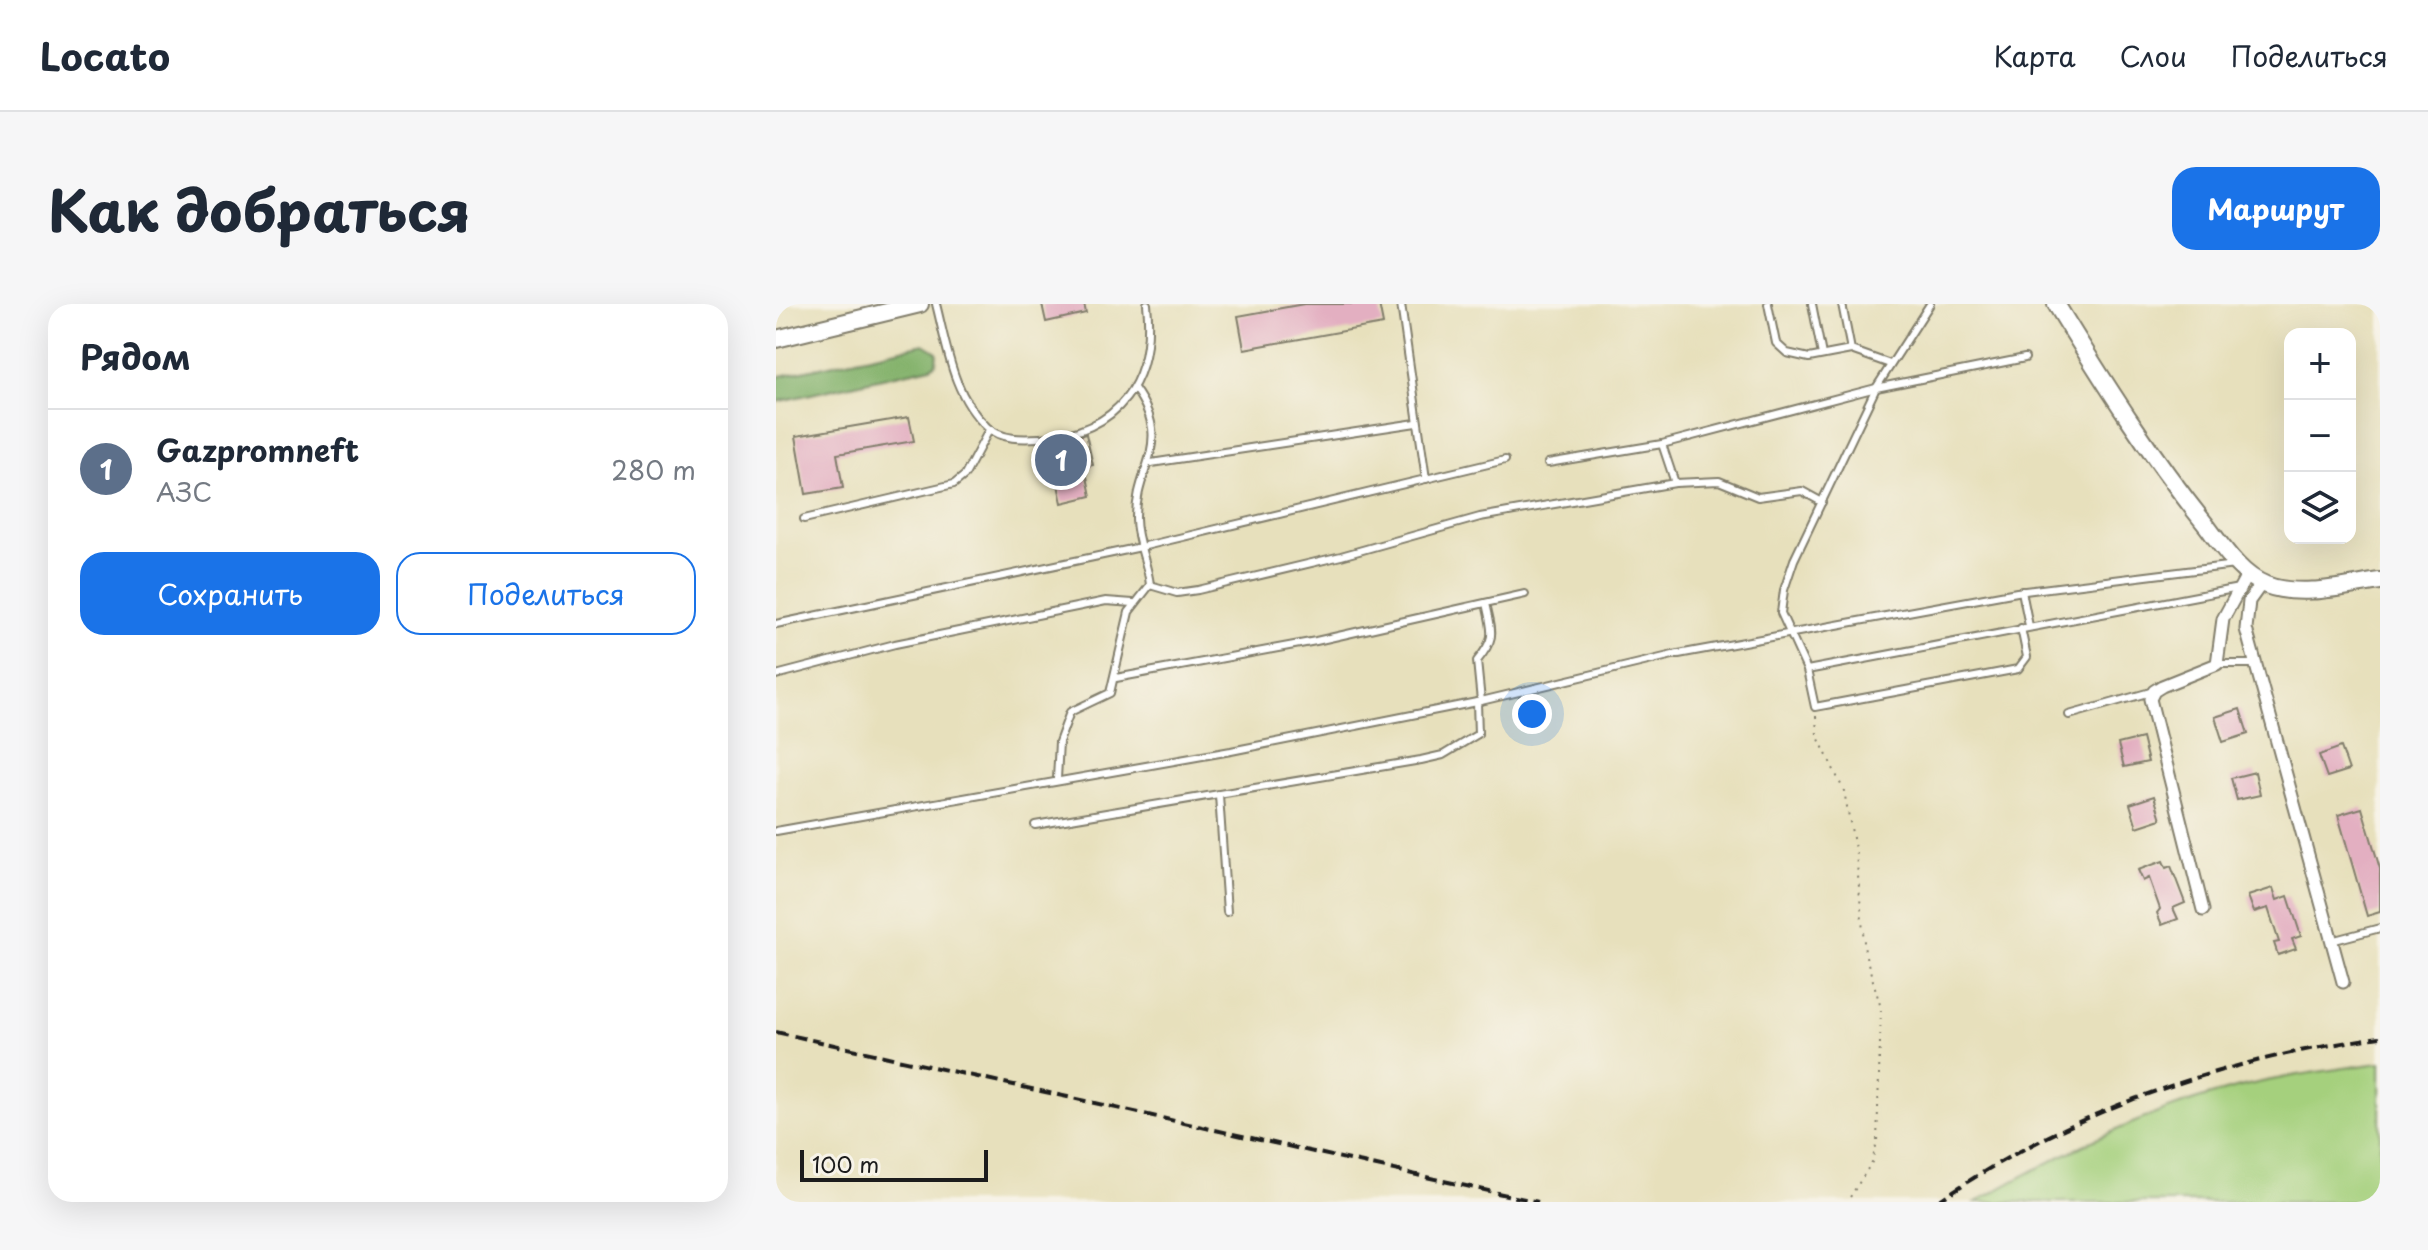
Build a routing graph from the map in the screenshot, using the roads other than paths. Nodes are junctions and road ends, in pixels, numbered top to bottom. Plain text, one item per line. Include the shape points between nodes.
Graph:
1 (920, 304) edge
2 (936, 304) edge
3 (1147, 304) edge
4 (1401, 304) edge
5 (1768, 304) edge
6 (1812, 304) edge
7 (1842, 304) edge
8 (1930, 304) edge
9 (2056, 304) edge
10 (776, 339) edge
11 (1851, 350) junction
12 (1822, 355) junction
13 (2025, 358) dead end
14 (1890, 364) junction
15 (1134, 388) junction
16 (1876, 388) junction
17 (1416, 423) junction
18 (989, 430) junction
19 (1662, 444) junction
20 (1505, 460) dead end
21 (1151, 463) junction
22 (1548, 463) dead end
23 (1426, 479) junction
24 (1675, 483) junction
25 (1822, 502) junction
26 (804, 519) dead end
27 (1141, 547) junction
28 (2249, 574) junction
29 (2380, 581) edge
30 (1150, 585) junction
31 (2239, 588) junction
32 (2022, 591) junction
33 (1525, 594) dead end
34 (1133, 603) junction
35 (1486, 603) junction
36 (776, 624) edge
37 (2025, 627) junction
38 (1791, 634) junction
39 (2217, 664) junction
40 (2254, 664) junction
41 (1807, 670) junction
42 (776, 675) edge
43 (1116, 678) junction
44 (2154, 691) junction
45 (1479, 701) junction
46 (2069, 715) dead end
47 (1057, 779) junction
48 (1219, 795) junction
49 (1035, 825) dead end
50 (776, 831) edge
51 (2203, 910) dead end
52 (1227, 912) dead end
53 (2380, 928) edge
54 (2331, 941) junction
55 (2343, 982) dead end

1 - 10 street
2 - 18 lane via 961,394
3 - 15 lane via 1148,340
4 - 17 lane
5 - 12 lane via 1780,349 1801,358
6 - 12 lane
7 - 11 lane
8 - 14 lane
9 - 28 street via 2138,437
11 - 12 lane
11 - 14 lane
13 - 16 lane
14 - 16 lane
15 - 18 lane via 1110,415 1088,428 1010,439
15 - 21 lane via 1150,416
16 - 19 lane
16 - 25 lane
17 - 21 lane
17 - 23 lane
18 - 26 lane via 965,475 954,484
19 - 22 lane
19 - 24 lane
20 - 23 lane
21 - 27 lane via 1136,508
23 - 27 lane
24 - 25 lane via 1719,481 1758,497 1802,491
24 - 30 lane via 1480,517 1198,590 1163,592
25 - 38 lane via 1781,602
27 - 30 lane
27 - 36 lane
28 - 29 street via 2292,590
28 - 31 street
28 - 32 lane
28 - 40 street via 2246,614
30 - 34 lane
31 - 37 lane
31 - 39 street via 2223,619
32 - 37 lane
32 - 38 lane
33 - 35 lane
34 - 42 lane via 1091,604 895,644
34 - 43 lane
35 - 43 lane
35 - 45 lane via 1493,637 1477,661
37 - 41 lane
37 - 41 lane via 2027,657 2018,669 1815,707
38 - 41 lane
38 - 45 lane via 1590,673
39 - 40 lane
39 - 44 street
40 - 54 street
43 - 47 lane via 1110,693 1070,712 1059,742
44 - 46 lane
44 - 51 street via 2150,707
45 - 47 lane via 1231,751
45 - 48 lane via 1478,734 1443,755
47 - 50 lane
48 - 49 lane
48 - 52 lane
53 - 54 lane
54 - 55 street

